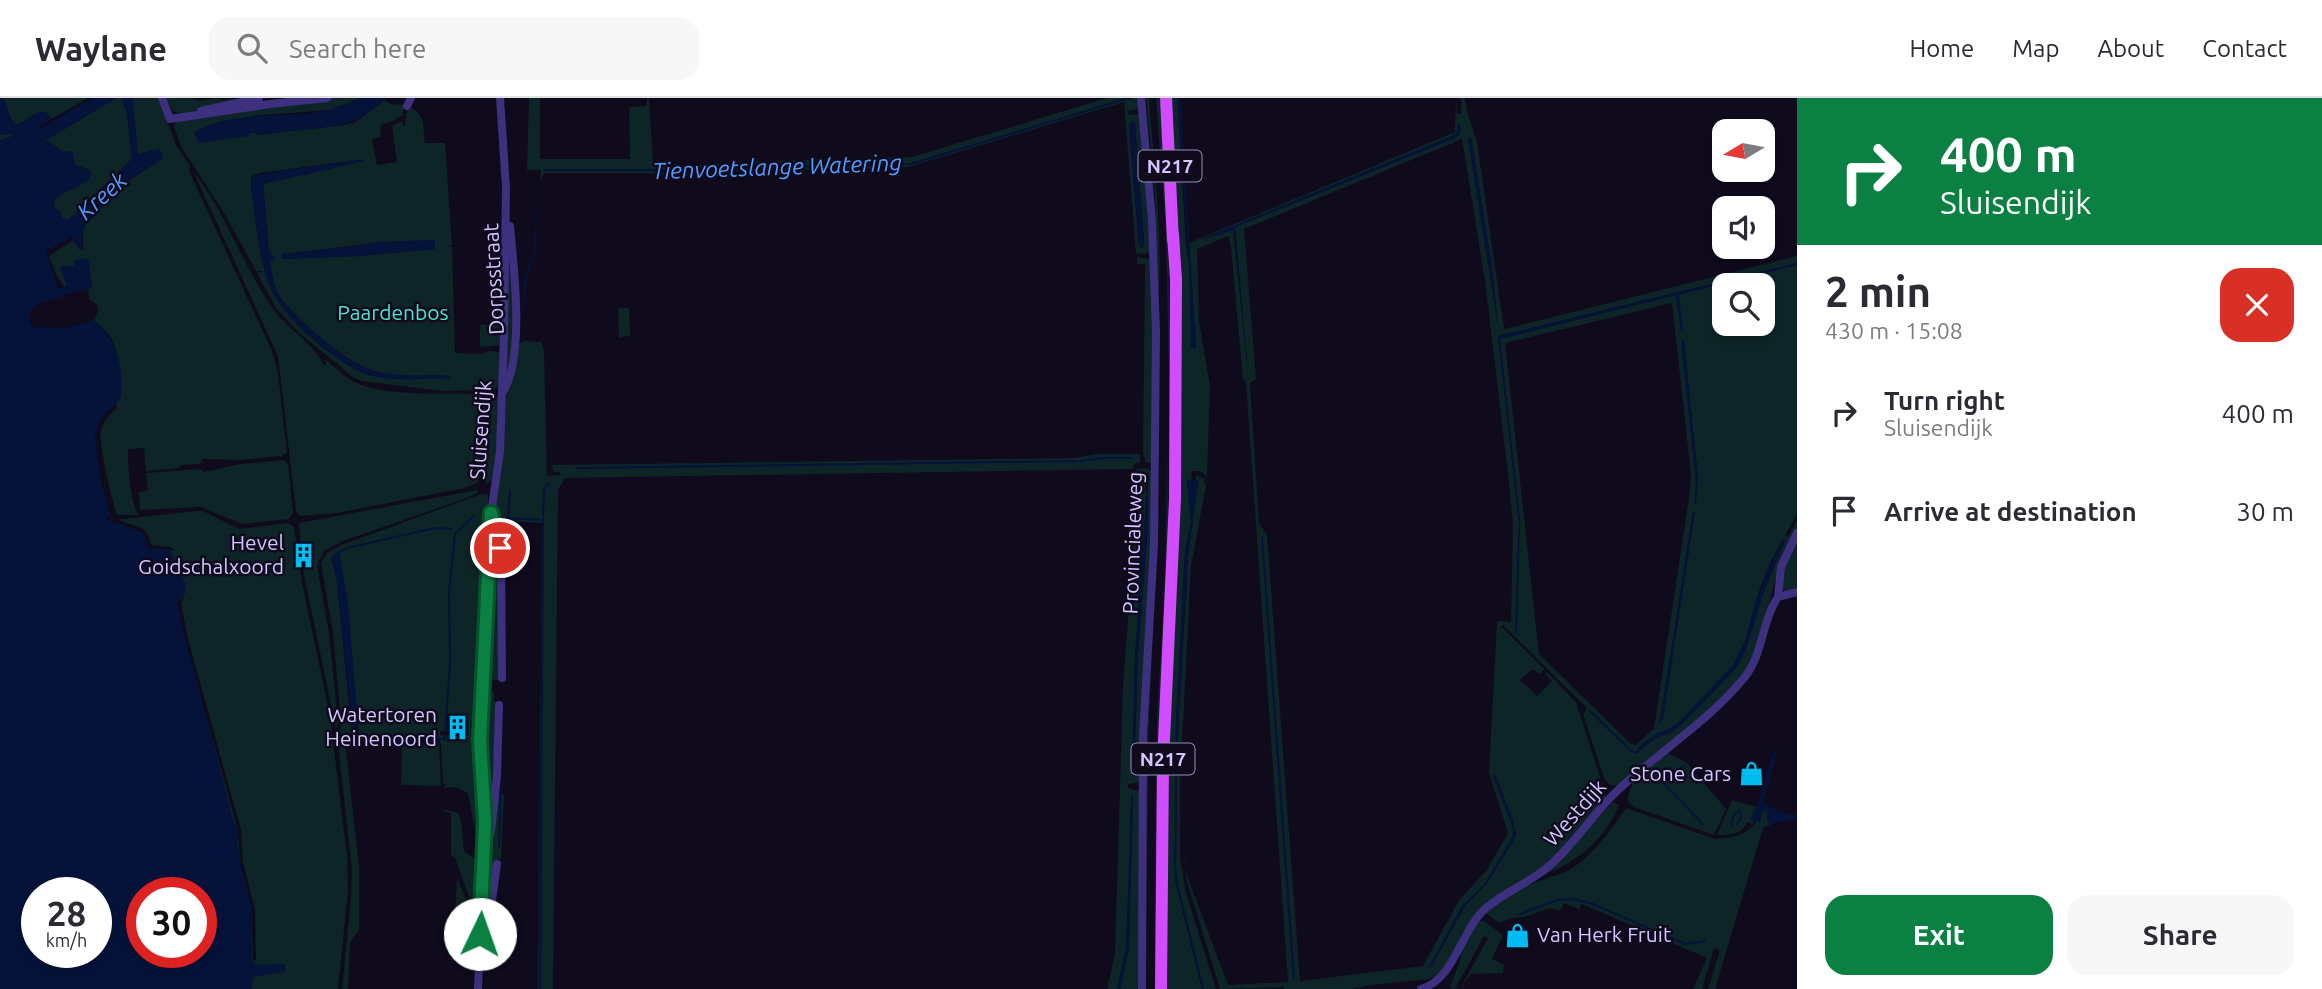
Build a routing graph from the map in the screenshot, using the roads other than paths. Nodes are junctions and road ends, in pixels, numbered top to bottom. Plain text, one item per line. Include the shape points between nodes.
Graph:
1 (162, 98) edge
2 (259, 98) edge
3 (327, 98) edge
4 (500, 98) edge
5 (1141, 98) edge
6 (1166, 98) edge
7 (181, 117) junction
8 (506, 202) junction
9 (504, 349) joint
10 (502, 393) junction
11 (491, 513) junction
12 (1797, 533) edge
13 (1797, 592) edge
14 (1778, 597) junction
15 (502, 678) dead end
16 (499, 705) dead end
17 (484, 849) junction
18 (497, 864) dead end
19 (480, 934) junction
20 (478, 989) edge
21 (1142, 989) edge
22 (1161, 989) edge
23 (1420, 989) edge

1 - 7 street via 170,119
2 - 7 street
3 - 7 street
4 - 8 street, Dorpsstraat
5 - 21 street, Provincialeweg via 1156,325 1154,544 1143,736
6 - 22 main road, Provincialeweg / N217 via 1173,234 1173,530 1162,794
8 - 9 street, Dorpsstraat
8 - 10 street, Dorpsstraat via 517,339
9 - 10 street, Sluisendijk
10 - 11 street, Sluisendijk
11 - 15 street, Sluisendijk via 500,548
11 - 17 street, Sluisendijk via 480,741
12 - 14 street, Westdijk via 1781,567
13 - 14 street
14 - 23 street, Westdijk via 1759,653 1742,680 1704,719 1615,793 1551,864 1487,907 1467,930 1438,980
16 - 17 street, Sluisendijk via 497,780
17 - 19 street, Sluisendijk
18 - 19 street, Sluisendijk via 491,908
19 - 20 street, Sluisendijk

